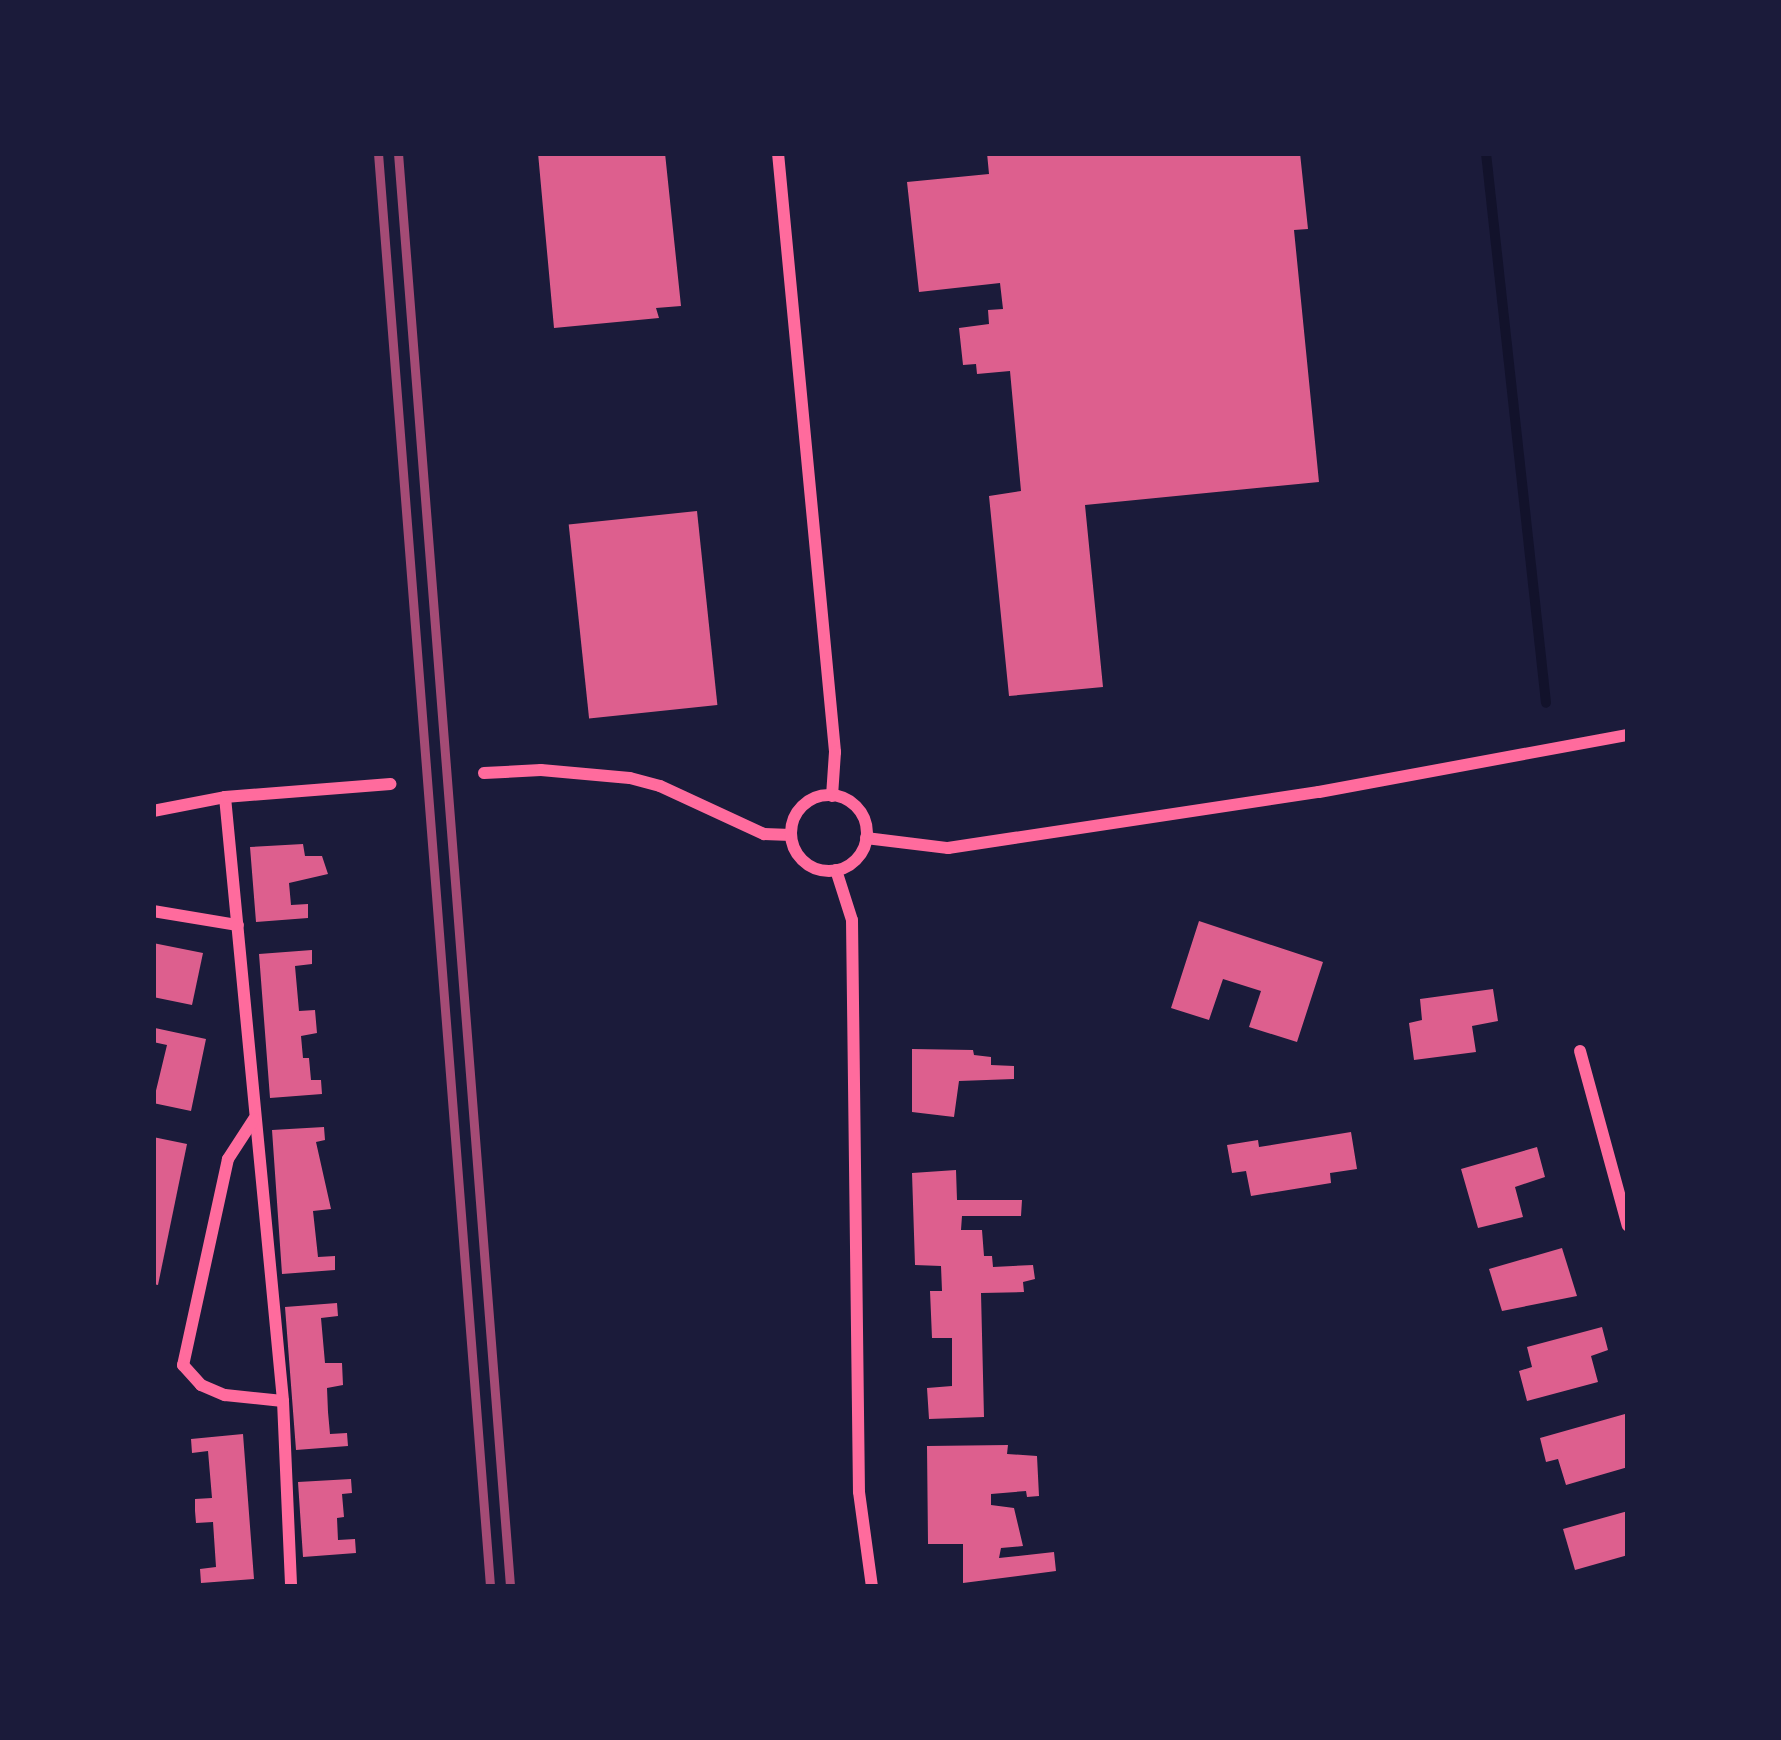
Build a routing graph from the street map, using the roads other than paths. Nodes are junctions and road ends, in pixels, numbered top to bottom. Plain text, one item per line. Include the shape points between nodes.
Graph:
1 (778, 153) edge
2 (1628, 735) edge
3 (484, 773) dead end
4 (390, 784) dead end
5 (832, 796) junction
6 (225, 797) junction
7 (153, 811) edge
8 (791, 835) junction
9 (866, 838) junction
10 (836, 870) junction
11 (153, 911) edge
12 (238, 925) junction
13 (1580, 1051) dead end
14 (254, 1119) junction
15 (1628, 1226) edge
16 (283, 1401) junction
17 (291, 1587) edge
18 (872, 1587) edge

1 - 5 street via 835,752
2 - 9 street via 948,848
3 - 8 street via 630,778 764,834
4 - 6 street
5 - 8 street via 802,806
5 - 9 street via 854,805
6 - 7 street
6 - 12 street
8 - 10 street via 800,859
9 - 10 street via 856,860
10 - 18 street via 852,920 860,1492
11 - 12 street
12 - 14 street
13 - 15 street
14 - 16 street
14 - 16 street via 228,1159 183,1366 225,1395
16 - 17 street

